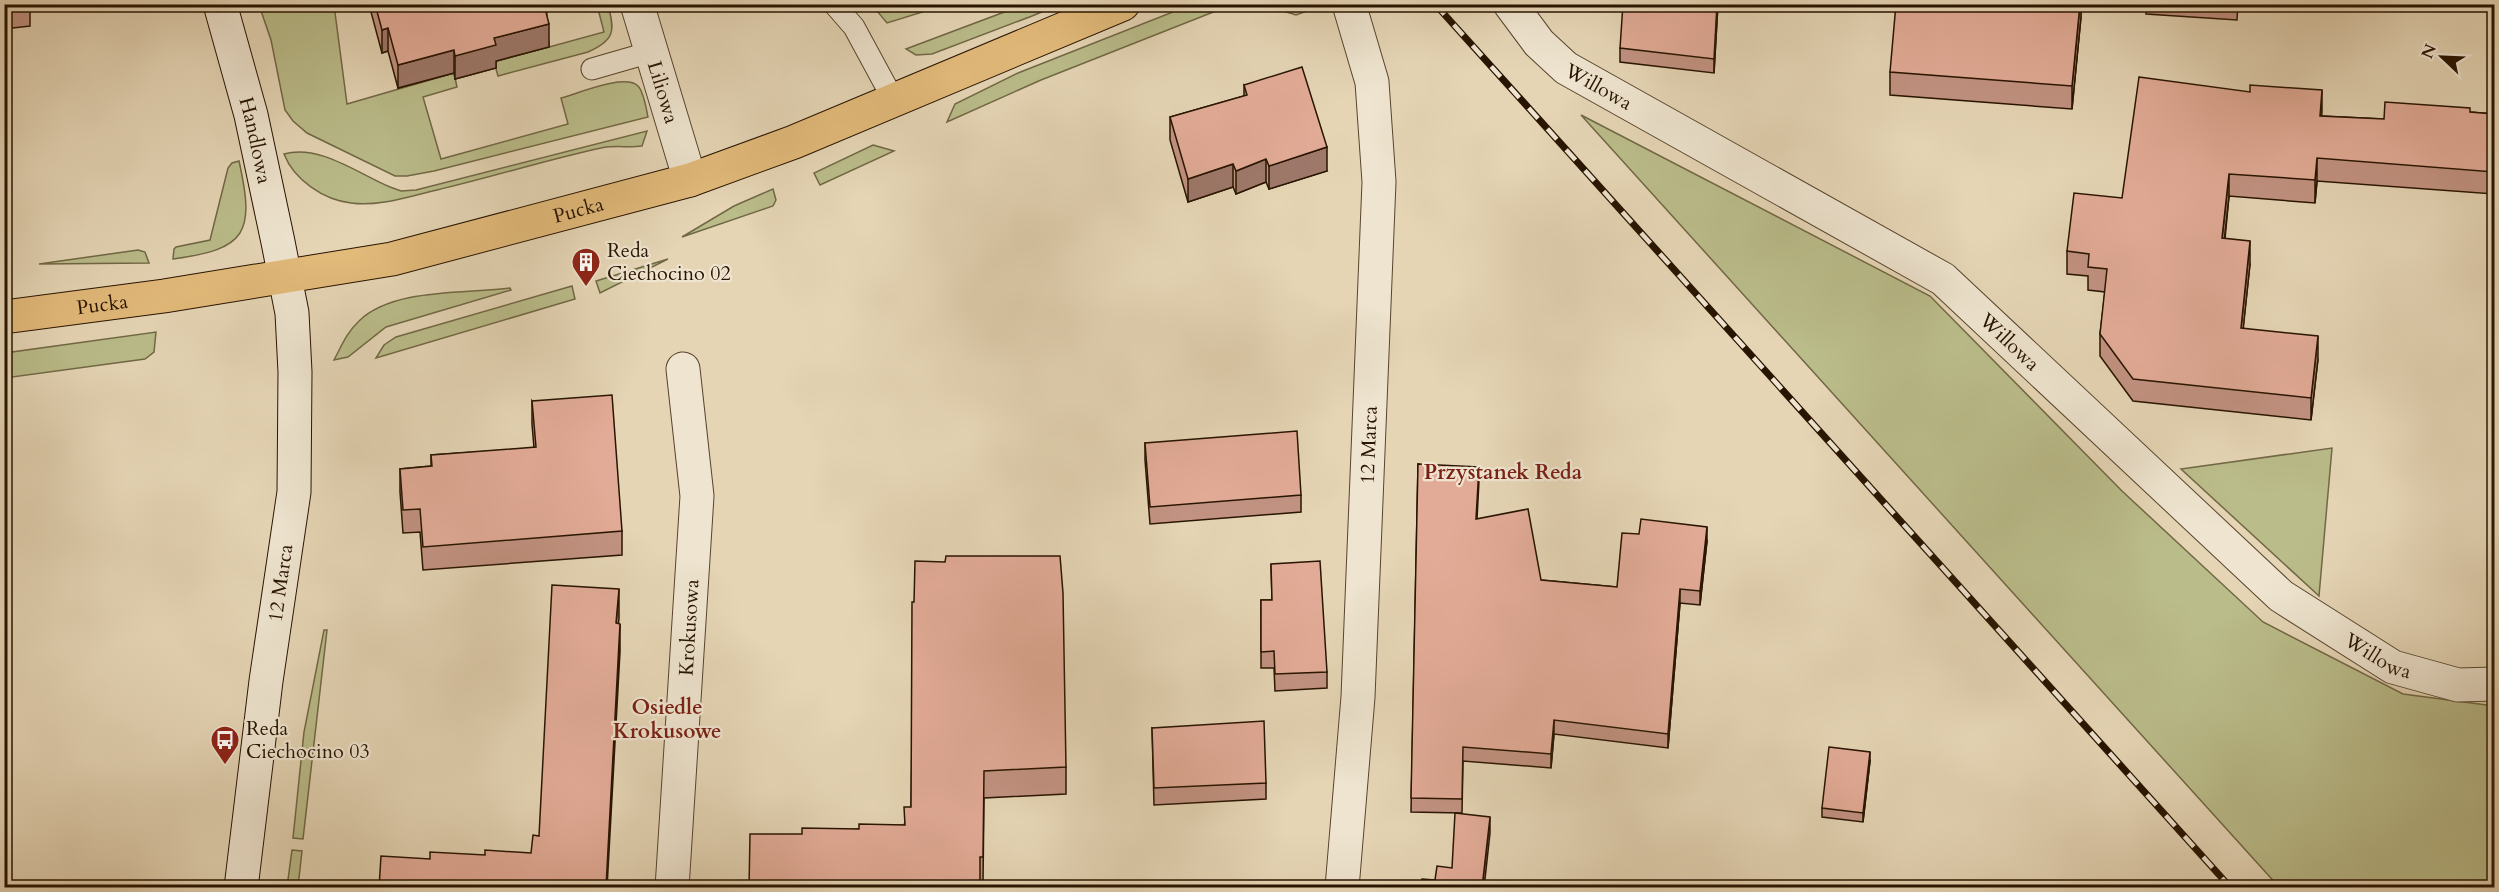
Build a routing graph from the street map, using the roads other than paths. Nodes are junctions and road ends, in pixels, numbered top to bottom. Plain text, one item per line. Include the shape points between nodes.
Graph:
1 (220, 4) edge
2 (637, 4) edge
3 (834, 4) edge
4 (1348, 4) edge
5 (1510, 4) edge
6 (1104, 8) edge
7 (651, 52) junction
8 (592, 69) dead end
9 (893, 99) junction
10 (690, 180) junction
11 (285, 277) junction
12 (4, 317) edge
13 (683, 369) dead end
14 (2494, 684) edge
15 (241, 888) edge
16 (672, 888) edge
17 (1342, 888) edge

1 - 11 street, Handlowa via 251,116
2 - 7 street, Liliowa
3 - 9 lane via 854,27
4 - 17 street, 12 Marca via 1372,82 1378,183 1358,697
5 - 14 street, Willowa via 1539,43 1566,68 1943,279 2281,596 2393,667 2458,685
6 - 9 main road, Pucka
7 - 8 lane
7 - 10 street, Liliowa
9 - 10 main road, Pucka via 794,142
10 - 11 main road, Pucka via 392,259
11 - 12 main road, Pucka
11 - 15 street, 12 Marca via 292,313 295,372 294,492
13 - 16 street, Krokusowa via 696,496

